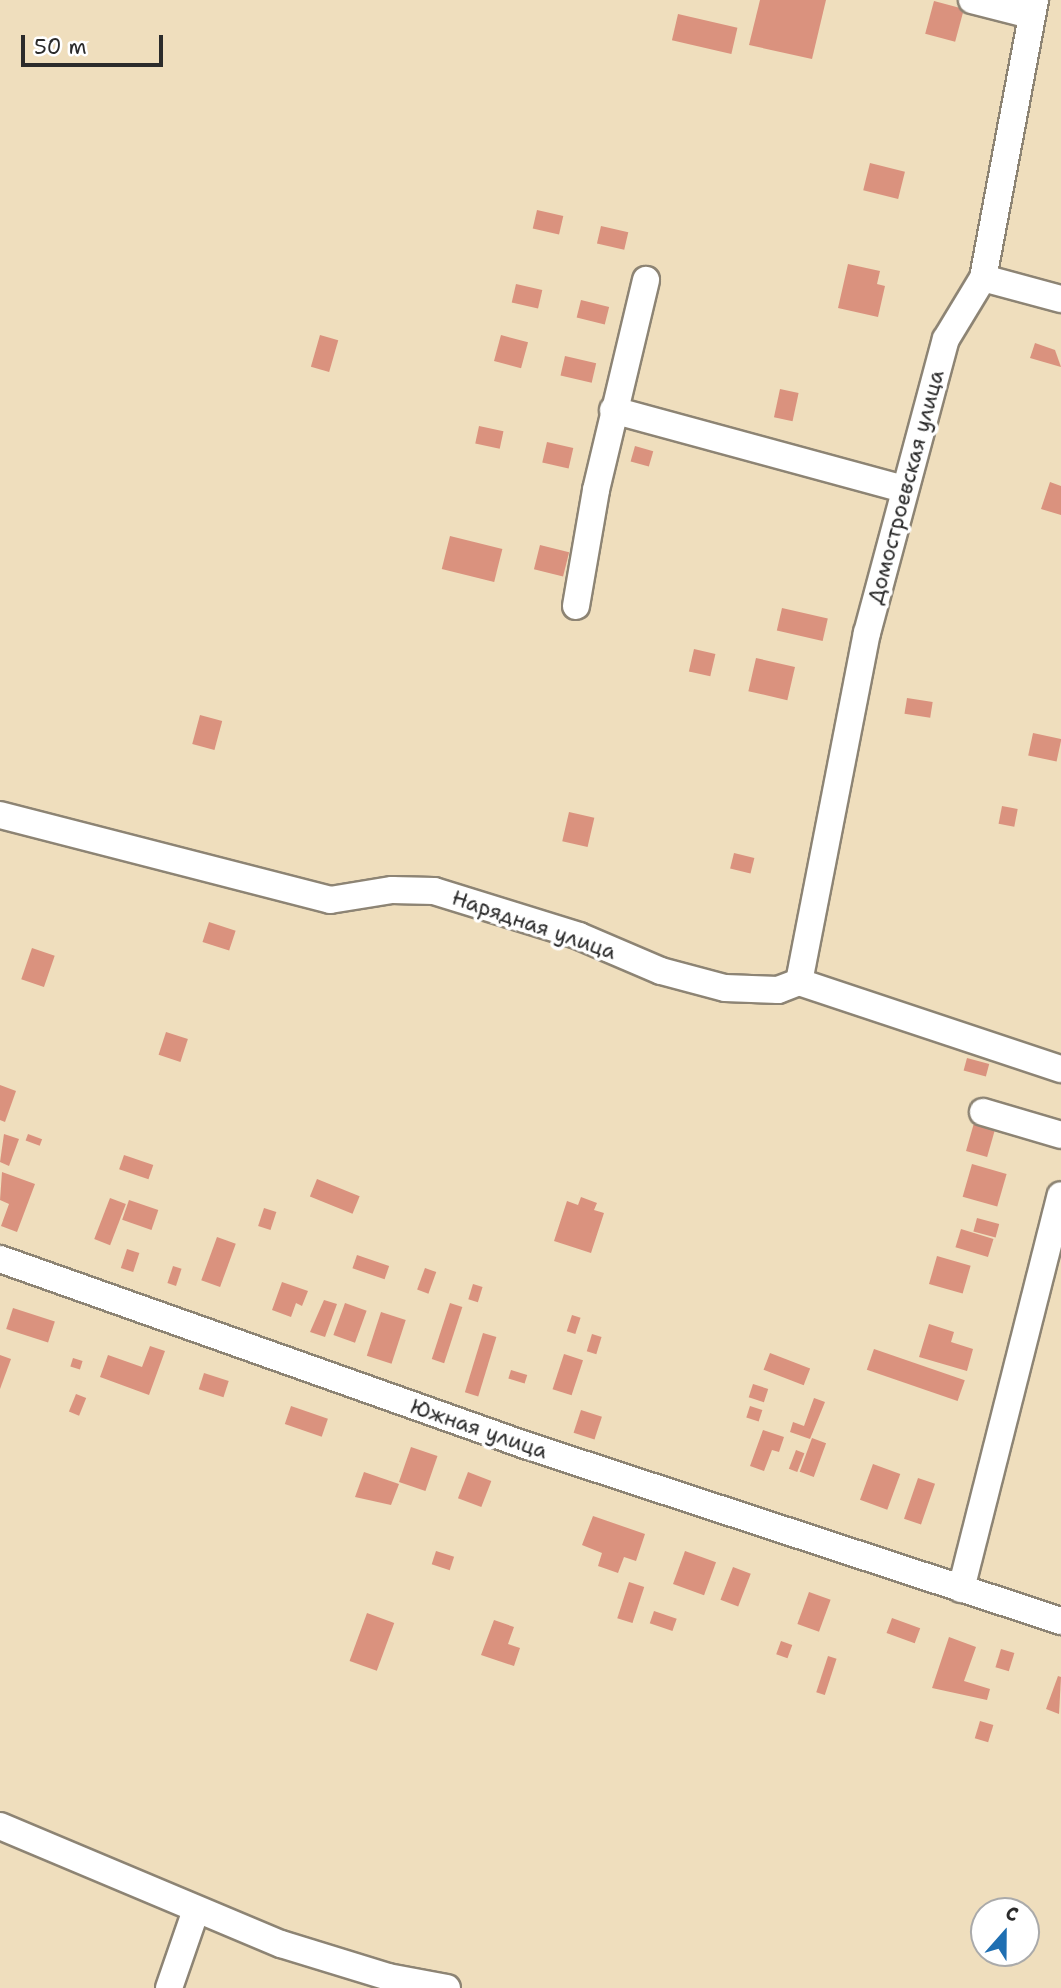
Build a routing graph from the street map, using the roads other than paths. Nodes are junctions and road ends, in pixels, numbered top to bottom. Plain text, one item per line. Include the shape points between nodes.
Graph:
1 (972, 0) edge
2 (1033, 8) edge
3 (983, 278) junction
4 (646, 279) dead end
5 (1061, 299) edge
6 (613, 410) junction
7 (904, 489) junction
8 (576, 606) dead end
9 (0, 815) edge
10 (799, 982) junction
11 (1061, 1069) edge
12 (983, 1112) dead end
13 (1061, 1135) edge
14 (1061, 1195) edge
15 (0, 1259) edge
16 (961, 1589) junction
17 (1061, 1621) edge
18 (0, 1826) edge
19 (196, 1910) junction
20 (169, 1988) edge
21 (447, 1988) edge

1 - 2 street
2 - 3 street, Домостроевская улица
3 - 5 street
3 - 7 street, Домостроевская улица via 946,339
4 - 6 street
6 - 7 street
6 - 8 street
7 - 10 street, Домостроевская улица via 867,633
9 - 10 street, Нарядная улица via 330,900 392,890 434,891 579,936 661,971 725,988 778,990
10 - 11 street
12 - 13 street
14 - 16 street
15 - 16 street, Южная улица via 525,1445
16 - 17 street, Южная улица
18 - 19 street
19 - 20 street
19 - 21 street via 388,1977

